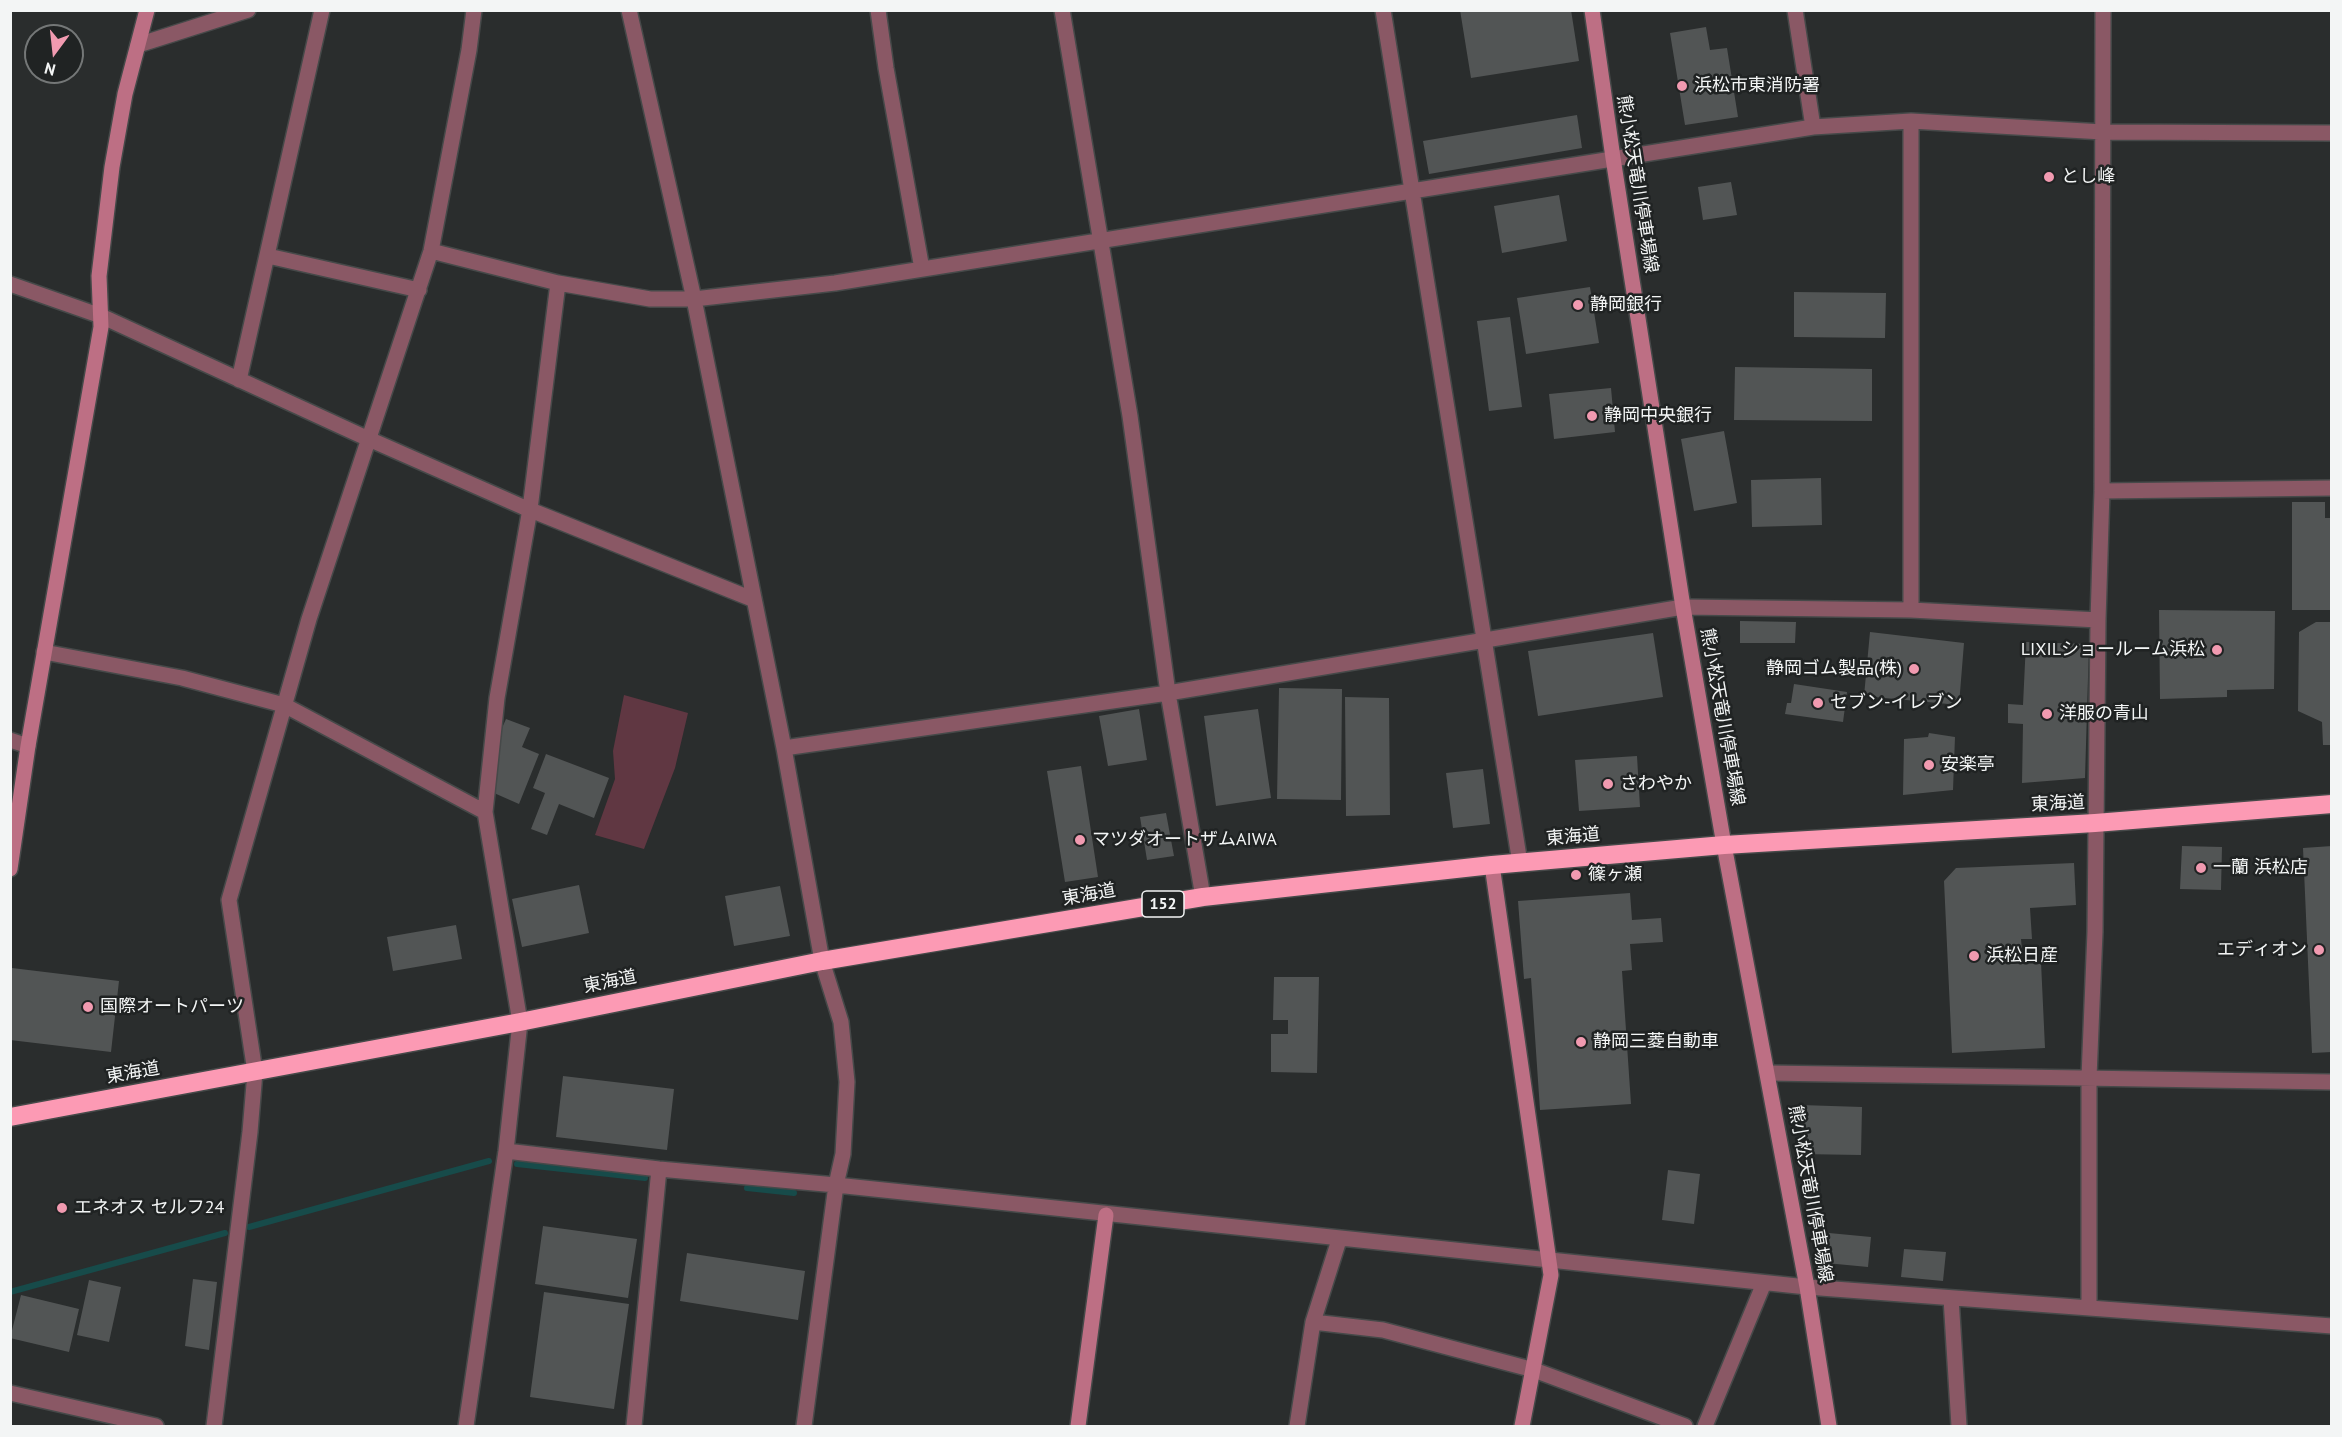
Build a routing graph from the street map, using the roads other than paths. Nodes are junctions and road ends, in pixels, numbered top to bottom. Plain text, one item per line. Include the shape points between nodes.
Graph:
1 (147, 10) edge
2 (248, 10) edge
3 (322, 10) edge
4 (474, 10) edge
5 (629, 10) edge
6 (878, 10) edge
7 (1062, 10) edge
8 (1383, 10) edge
9 (1592, 10) edge
10 (1795, 10) edge
11 (2103, 10) edge
12 (138, 45) junction
13 (1911, 121) junction
14 (1813, 127) junction
15 (2103, 132) junction
16 (2331, 134) edge
17 (1613, 158) junction
18 (1411, 191) junction
19 (1102, 241) junction
20 (432, 252) junction
21 (268, 256) junction
22 (922, 269) junction
23 (558, 283) junction
24 (10, 284) edge
25 (419, 290) junction
26 (694, 299) junction
27 (101, 316) junction
28 (239, 380) junction
29 (370, 440) junction
30 (2331, 488) edge
31 (2102, 491) junction
32 (530, 510) junction
33 (752, 598) junction
34 (1683, 607) junction
35 (1911, 610) junction
36 (2098, 620) junction
37 (1484, 642) junction
38 (44, 652) junction
39 (1168, 693) junction
40 (284, 705) junction
41 (10, 740) edge
42 (28, 746) junction
43 (784, 748) junction
44 (2331, 804) edge
45 (485, 812) junction
46 (2095, 823) junction
47 (1724, 845) junction
48 (1520, 863) junction
49 (1492, 865) junction
50 (10, 869) edge
51 (1203, 897) junction
52 (822, 961) junction
53 (520, 1022) junction
54 (255, 1072) junction
55 (1768, 1072) junction
56 (2089, 1077) junction
57 (2331, 1082) edge
58 (10, 1117) edge
59 (506, 1151) junction
60 (659, 1169) junction
61 (836, 1185) junction
62 (1106, 1215) junction
63 (1338, 1240) junction
64 (1550, 1259) junction
65 (1764, 1283) junction
66 (1807, 1287) junction
67 (1951, 1298) junction
68 (2089, 1308) junction
69 (1313, 1322) junction
70 (2331, 1326) edge
71 (1534, 1370) junction
72 (10, 1393) edge
73 (156, 1426) edge
74 (214, 1426) edge
75 (466, 1426) edge
76 (634, 1426) edge
77 (804, 1426) edge
78 (1078, 1426) edge
79 (1297, 1426) edge
80 (1522, 1426) edge
81 (1685, 1426) edge
82 (1705, 1426) edge
83 (1829, 1426) edge
84 (1959, 1426) edge

1 - 12 street
2 - 12 street
3 - 21 street
4 - 20 street
5 - 26 street
6 - 22 street
7 - 19 street
8 - 18 street
9 - 17 street, 熊小松天竜川停車場線
10 - 14 street
11 - 15 street
12 - 27 street via 112,167 99,276
13 - 14 street
13 - 15 street
13 - 35 street
14 - 17 street
15 - 16 street
15 - 31 street
17 - 18 street
17 - 34 street, 熊小松天竜川停車場線
18 - 19 street
18 - 37 street
19 - 22 street
19 - 39 street
20 - 23 street
20 - 25 street
21 - 25 street
21 - 28 street
22 - 26 street
23 - 26 street via 650,299
23 - 32 street
24 - 27 street
25 - 29 street
26 - 33 street
27 - 28 street
27 - 38 street
28 - 29 street
29 - 32 street
29 - 40 street
30 - 31 street
31 - 36 street
32 - 33 street
32 - 45 street via 497,698
33 - 43 street
34 - 35 street
34 - 37 street
34 - 47 street, 熊小松天竜川停車場線
35 - 36 street
36 - 46 street
37 - 39 street
37 - 48 street
38 - 40 street via 182,678
38 - 42 street
39 - 43 street
39 - 51 street
40 - 45 street
40 - 54 street via 229,900
41 - 42 street
42 - 50 street
43 - 52 street
44 - 46 highway, 東海道 / 152
45 - 53 street
46 - 47 highway, 東海道 / 152
46 - 56 street
47 - 48 highway, 東海道 / 152
47 - 55 street, 熊小松天竜川停車場線
48 - 49 highway, 東海道 / 152
49 - 51 highway, 東海道 / 152
49 - 64 street
51 - 52 highway, 東海道 / 152
52 - 53 highway, 東海道 / 152
52 - 61 street via 841,1022 847,1083 843,1154
53 - 54 highway, 東海道 / 152
53 - 59 street
54 - 58 highway, 東海道 / 152
54 - 74 street
55 - 56 street
55 - 66 street, 熊小松天竜川停車場線
56 - 57 street
56 - 68 street
59 - 60 street
59 - 75 street
60 - 61 street
60 - 76 street
61 - 62 street
61 - 77 street
62 - 63 street
62 - 78 street
63 - 64 street
63 - 69 street
64 - 65 street
64 - 71 street via 1551,1275
65 - 66 street
65 - 82 street
66 - 67 street
66 - 83 street, 熊小松天竜川停車場線
67 - 68 street
67 - 84 street
68 - 70 street
69 - 71 street via 1383,1330
69 - 79 street
71 - 80 street
71 - 81 street
72 - 73 street

